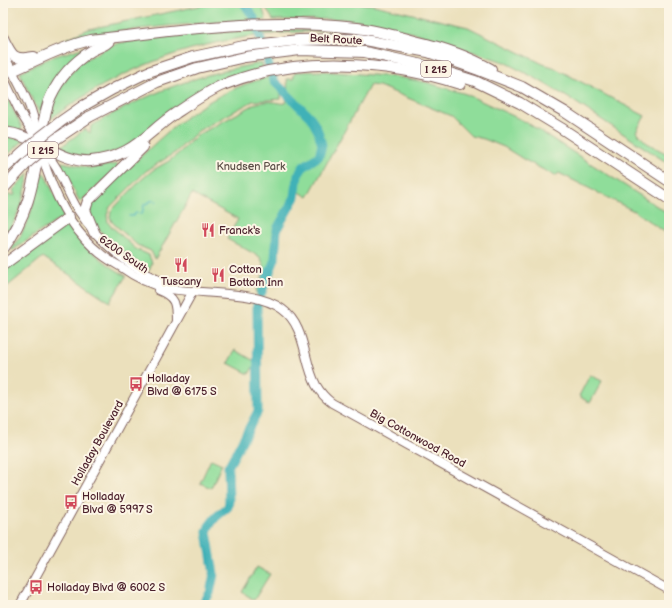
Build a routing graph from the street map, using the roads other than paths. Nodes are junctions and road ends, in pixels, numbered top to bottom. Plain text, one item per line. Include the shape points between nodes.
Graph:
1 (3, 38) edge
2 (111, 38) junction
3 (299, 45) junction
4 (3, 53) edge
5 (48, 55) junction
6 (12, 71) junction
7 (3, 77) edge
8 (522, 87) junction
9 (176, 114) junction
10 (561, 128) junction
11 (3, 132) edge
12 (40, 144) junction
13 (3, 170) edge
14 (669, 181) edge
15 (3, 189) edge
16 (669, 199) edge
17 (69, 217) junction
18 (94, 232) junction
19 (3, 249) edge
20 (3, 265) edge
21 (144, 281) junction
22 (189, 291) junction
23 (176, 322) junction
24 (669, 590) edge
25 (20, 605) edge

1 - 5 highway via 11,54 19,59
2 - 5 highway via 90,40
2 - 8 highway via 241,25 298,24 357,28 435,46 480,63
2 - 12 highway via 108,43 79,59 61,78 50,97
3 - 8 highway, Belt Route / I 215 via 359,39 428,52
3 - 10 highway, Belt Route / I 215 via 365,52 427,66 475,81 520,103
3 - 13 highway, Belt Route / I 215, bridge via 244,46 193,57 148,72 113,89 51,128
3 - 15 highway, Belt Route / I 215, bridge via 196,68 157,82 89,117 56,138 29,161
4 - 6 main road, 6200 South
5 - 6 highway
6 - 12 main road, 6200 South via 31,110
7 - 12 main road, 6200 South via 20,112
8 - 14 highway, Belt Route / I 215 via 565,112
9 - 10 highway via 222,86 250,75 299,66 363,66 424,74 473,88
9 - 12 highway via 123,154 108,159 89,161 70,158
9 - 18 highway via 88,201 85,210
10 - 16 highway, Belt Route / I 215
11 - 12 highway
12 - 17 main road, 6200 South via 49,176
12 - 18 main road, 6200 South via 56,167 78,210
12 - 19 highway via 32,189 24,213 18,228
17 - 20 highway
17 - 21 main road, 6200 South via 100,254
18 - 22 main road, 6200 South via 140,270
21 - 22 main road, 6200 South via 166,288
21 - 23 main road via 173,300
22 - 23 main road, Holladay Boulevard
22 - 24 main road, Big Cottonwood Road via 251,298 278,306 294,321 315,384 332,403
23 - 25 main road, Holladay Boulevard

